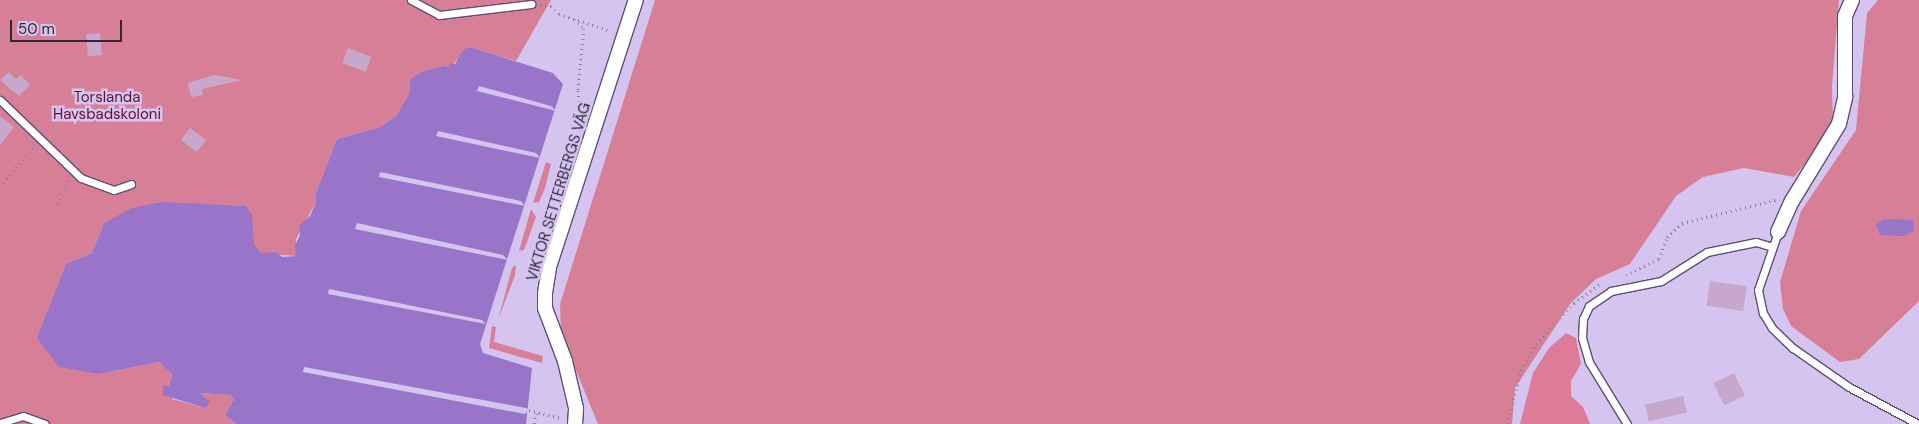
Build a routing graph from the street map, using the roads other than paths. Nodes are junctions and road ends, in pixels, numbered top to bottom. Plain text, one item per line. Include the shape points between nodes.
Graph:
1 (411, 0) edge
2 (636, 0) edge
3 (1852, 0) edge
4 (531, 4) road end
5 (0, 100) edge
6 (131, 184) dead end
7 (1778, 232) joint
8 (1772, 246) junction
9 (571, 422) edge
10 (0, 423) edge
11 (45, 424) edge
12 (1626, 424) edge
13 (1918, 424) edge

1 - 4 lane via 439,15
2 - 9 street, VIKTOR SETTERBERGS VÄG via 549,268 545,293 545,308 565,361 576,408
3 - 7 street via 1845,16 1844,97 1839,124 1792,201
5 - 6 lane via 72,172 114,190
7 - 8 lane
8 - 12 lane via 1756,242 1707,252 1661,281 1611,291 1590,306 1583,319 1582,338 1589,362
8 - 13 lane via 1758,290 1772,328 1793,348 1849,387
10 - 11 lane via 23,416

